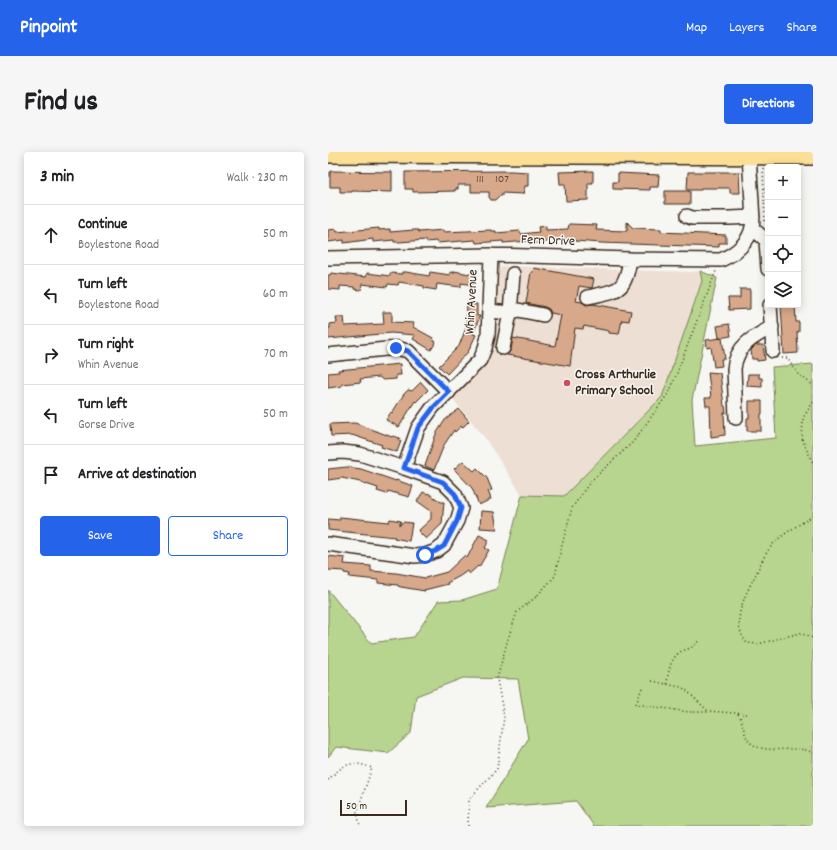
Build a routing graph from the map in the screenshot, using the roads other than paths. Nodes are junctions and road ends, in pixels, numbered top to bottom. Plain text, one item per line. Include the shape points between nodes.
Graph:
1 (339, 153) edge
2 (632, 153) edge
3 (756, 155) junction
4 (812, 157) edge
5 (687, 216) dead end
6 (752, 223) junction
7 (765, 239) edge
8 (491, 255) junction
9 (328, 258) edge
10 (630, 259) junction
11 (513, 274) dead end
12 (588, 297) dead end
13 (770, 308) edge
14 (489, 311) junction
15 (510, 313) junction
16 (543, 315) dead end
17 (772, 327) junction
18 (503, 348) dead end
19 (773, 351) road end
20 (328, 355) edge
21 (449, 392) junction
22 (736, 418) dead end
23 (328, 453) edge
24 (404, 468) junction
25 (328, 544) edge

1 - 2 main road
2 - 3 main road
3 - 4 main road
3 - 6 street
5 - 6 street via 730,218
6 - 7 street
6 - 10 street, Fern Drive via 748,237 740,247 720,260
8 - 9 street, Fern Drive
8 - 10 street, Fern Drive
8 - 14 street, Whin Avenue
10 - 12 street via 627,276 618,289
11 - 15 street
13 - 17 street
14 - 15 street
14 - 21 street, Whin Avenue via 488,336 480,360
15 - 16 street via 518,310
15 - 18 street
17 - 19 street
17 - 22 street via 747,341 734,362
20 - 21 street via 396,348 408,351
21 - 24 street, Whin Avenue via 418,428
23 - 24 street via 360,454
24 - 25 street via 443,482 455,494 461,508 444,546 431,553 415,556

